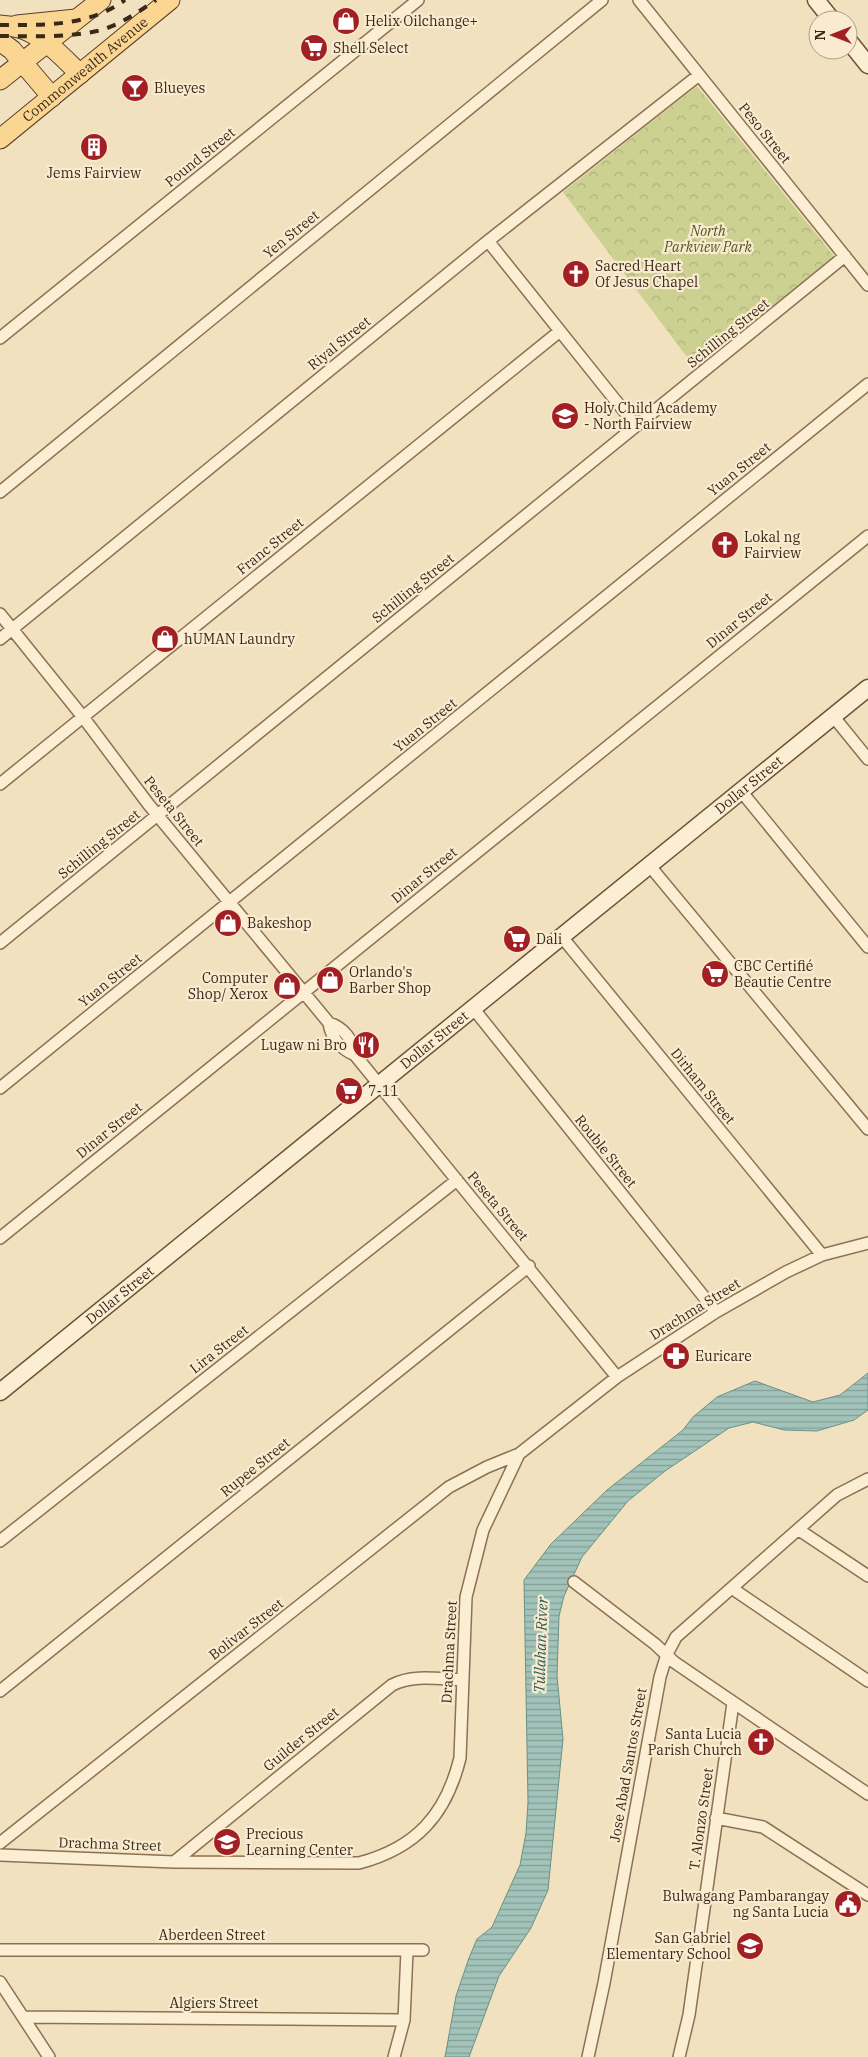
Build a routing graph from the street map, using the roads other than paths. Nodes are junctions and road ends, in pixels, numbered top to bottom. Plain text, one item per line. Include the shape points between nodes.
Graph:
1 (101, 0) edge
2 (170, 0) edge
3 (418, 0) edge
4 (602, 0) edge
5 (639, 0) edge
6 (816, 0) edge
7 (824, 10) edge
8 (77, 19) junction
9 (5, 25) edge
10 (0, 42) edge
11 (46, 42) junction
12 (858, 53) edge
13 (22, 62) junction
14 (868, 66) edge
15 (80, 74) junction
16 (699, 75) junction
17 (0, 80) edge
18 (52, 96) junction
19 (0, 139) edge
20 (488, 241) junction
21 (845, 256) junction
22 (868, 285) edge
23 (560, 330) junction
24 (0, 338) edge
25 (868, 384) edge
26 (636, 426) junction
27 (0, 492) edge
28 (868, 536) edge
29 (0, 614) edge
30 (12, 629) junction
31 (0, 639) edge
32 (868, 688) edge
33 (833, 716) junction
34 (83, 717) junction
35 (868, 759) edge
36 (0, 784) edge
37 (742, 791) junction
38 (158, 816) junction
39 (649, 865) junction
40 (229, 903) junction
41 (562, 937) junction
42 (0, 943) edge
43 (868, 947) edge
44 (304, 991) junction
45 (473, 1008) junction
46 (379, 1084) junction
47 (0, 1088) edge
48 (868, 1129) edge
49 (457, 1180) junction
50 (0, 1238) edge
51 (868, 1242) edge
52 (822, 1255) junction
53 (528, 1266) junction
54 (716, 1312) junction
55 (617, 1377) junction
56 (0, 1392) edge
57 (519, 1454) junction
58 (868, 1479) edge
59 (799, 1530) junction
60 (0, 1541) edge
61 (868, 1576) edge
62 (574, 1582) dead end
63 (733, 1589) junction
64 (667, 1654) junction
65 (462, 1680) junction
66 (868, 1681) edge
67 (0, 1691) edge
68 (733, 1703) junction
69 (868, 1794) edge
70 (716, 1818) junction
71 (0, 1842) edge
72 (0, 1855) edge
73 (174, 1862) junction
74 (868, 1895) edge
75 (0, 1950) edge
76 (407, 1950) junction
77 (423, 1950) dead end
78 (0, 1982) edge
79 (24, 2017) junction
80 (404, 2020) junction
81 (49, 2057) edge
82 (394, 2057) edge
83 (588, 2057) edge
84 (679, 2057) edge

1 - 8 main road
2 - 15 main road, Commonwealth Avenue
3 - 24 street, Pound Street
4 - 27 street, Yen Street
5 - 16 street, Peso Street
6 - 7 street
8 - 9 main road
8 - 11 main road
9 - 11 main road via 31,31
10 - 13 main road
11 - 13 main road
11 - 15 main road
12 - 14 street
13 - 17 main road
13 - 18 main road
15 - 18 main road, Commonwealth Avenue
16 - 20 street, Riyal Street
16 - 21 street, Peso Street
18 - 19 main road, Commonwealth Avenue
20 - 23 street
20 - 30 street, Riyal Street
21 - 22 street, Peso Street
21 - 26 street, Schilling Street
23 - 26 street
23 - 34 street, Franc Street
25 - 40 street, Yuan Street
26 - 38 street, Schilling Street
28 - 44 street, Dinar Street
29 - 30 street, Peseta Street
30 - 31 street, Riyal Street
30 - 34 street, Peseta Street
32 - 33 street, Dollar Street
33 - 35 street
33 - 37 street, Dollar Street
34 - 36 street, Franc Street
34 - 38 street, Peseta Street
37 - 39 street, Dollar Street
37 - 43 street
38 - 40 street, Peseta Street
38 - 42 street, Schilling Street
39 - 41 street, Dollar Street
39 - 48 street
40 - 44 street, Peseta Street
40 - 47 street, Yuan Street
41 - 45 street, Dollar Street
41 - 52 street, Dirham Street
44 - 46 street, Peseta Street via 329,1023 334,1038 345,1051 355,1055
44 - 50 street, Dinar Street
45 - 46 street, Dollar Street
45 - 54 street, Rouble Street
46 - 49 street, Peseta Street
46 - 56 street, Dollar Street
49 - 53 street, Peseta Street
49 - 60 street, Lira Street
51 - 52 street, Drachma Street
52 - 54 street, Drachma Street
53 - 55 street, Peseta Street
53 - 67 street, Rupee Street
54 - 55 street, Drachma Street
55 - 57 street, Drachma Street
57 - 65 street, Drachma Street via 483,1530 470,1579
57 - 71 street, Bolivar Street via 449,1487
58 - 59 street, Jose Abad Santos Street via 837,1495
59 - 61 street
59 - 63 street, Jose Abad Santos Street
62 - 64 street
63 - 64 street, Jose Abad Santos Street via 676,1637
63 - 66 street
64 - 68 street
64 - 83 street, Jose Abad Santos Street
65 - 73 street, Guilder Street via 413,1678 392,1685
65 - 73 street, Drachma Street via 460,1758 454,1780 434,1817 404,1844 378,1858 359,1863
68 - 69 street
68 - 70 street, T. Alonzo Street
70 - 74 street via 763,1827
70 - 84 street, T. Alonzo Street via 689,2014
72 - 73 street, Drachma Street
75 - 76 street, Aberdeen Street
76 - 77 street, Aberdeen Street
76 - 80 street
78 - 79 street
79 - 80 street, Algiers Street
79 - 81 street
80 - 82 street

